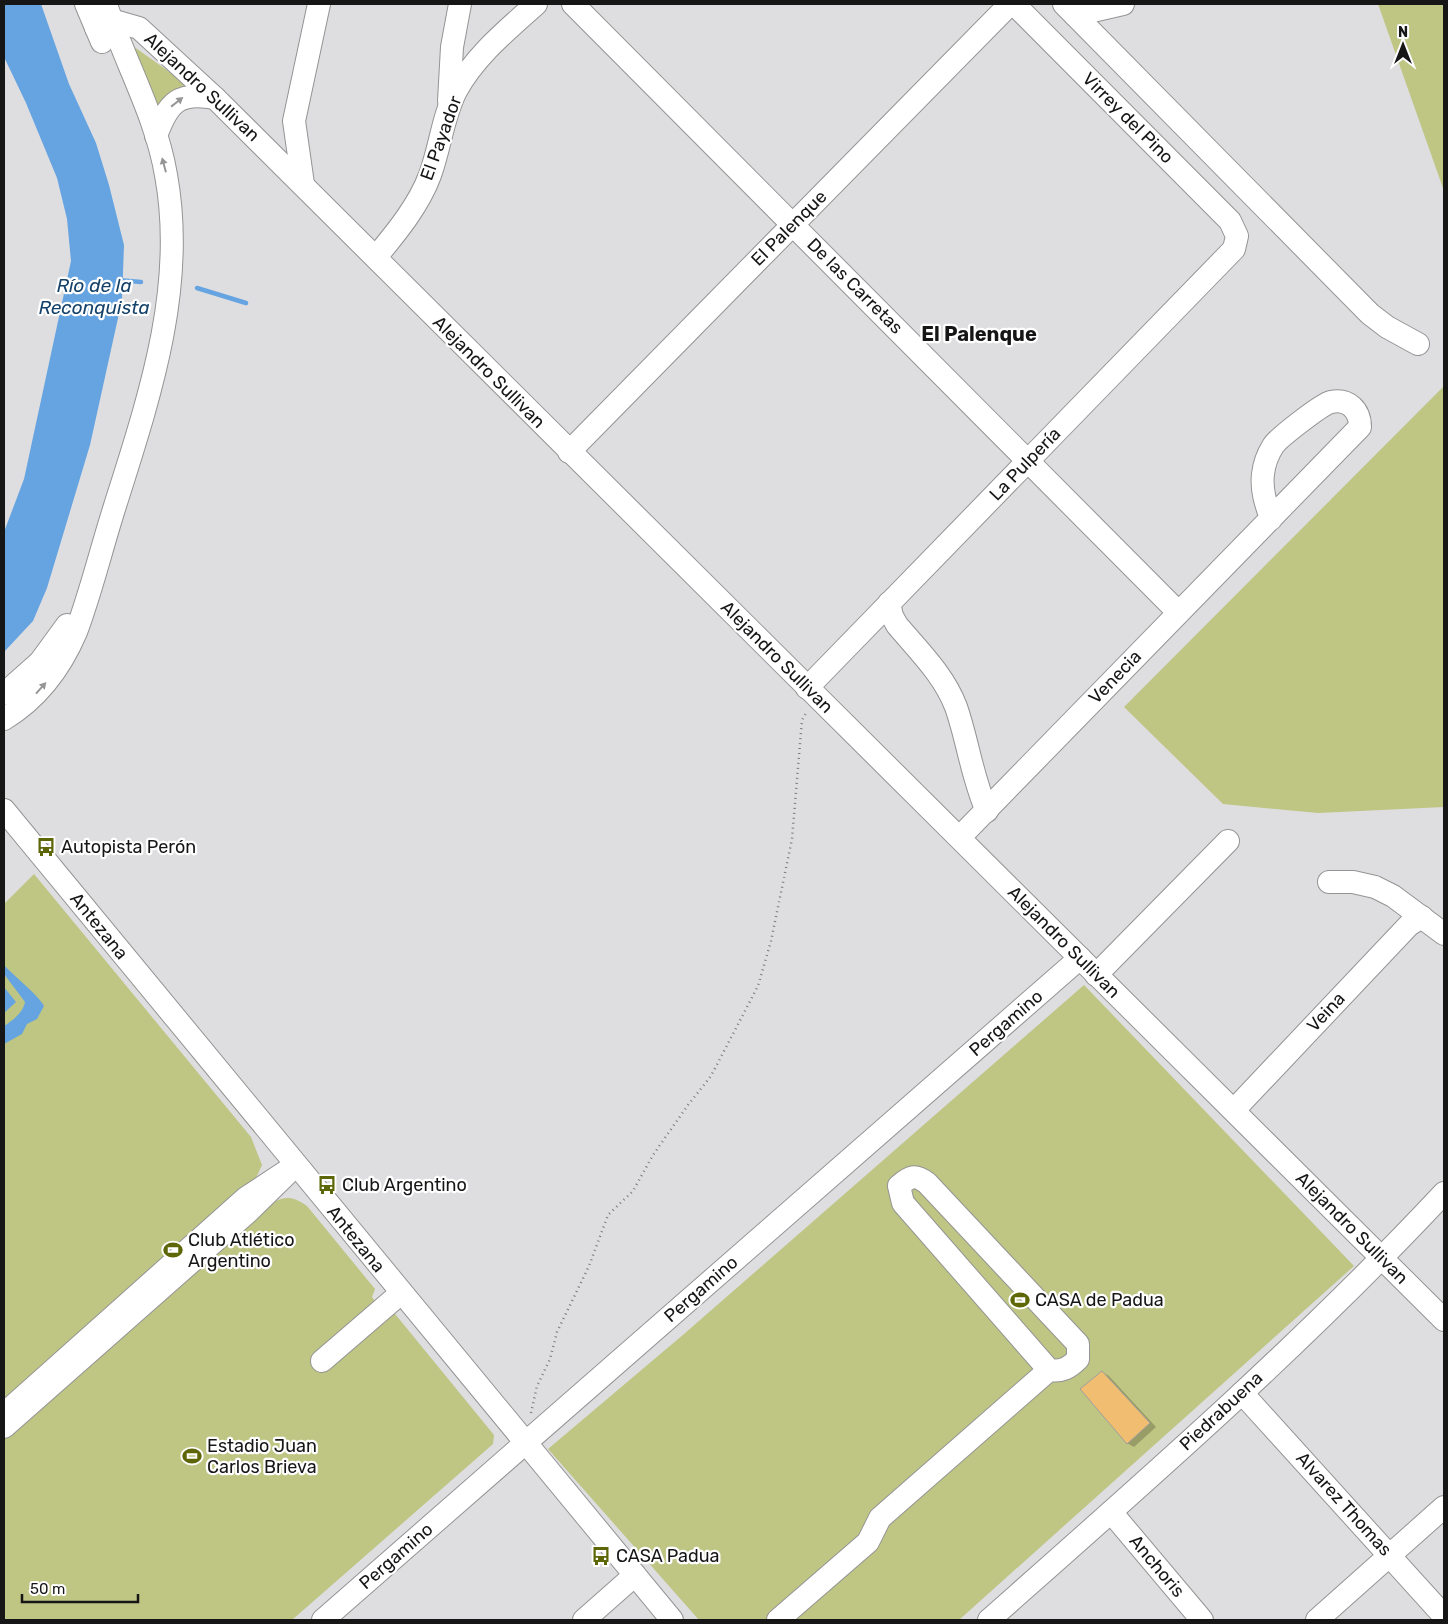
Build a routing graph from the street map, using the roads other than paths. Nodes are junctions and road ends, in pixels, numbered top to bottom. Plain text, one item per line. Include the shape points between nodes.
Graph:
1 (86, 4) edge
2 (319, 4) edge
3 (460, 4) edge
4 (536, 4) edge
5 (572, 4) edge
6 (1012, 4) edge
7 (1123, 4) edge
8 (1070, 9) edge
9 (108, 14) edge
10 (215, 98) junction
11 (449, 107) junction
12 (294, 125) junction
13 (156, 136) junction
14 (262, 144) junction
15 (303, 184) junction
16 (793, 224) junction
17 (1237, 236) joint
18 (376, 257) junction
19 (168, 301) junction
20 (1418, 344) dead end
21 (569, 452) junction
22 (1027, 462) junction
23 (1271, 519) junction
24 (92, 581) junction
25 (889, 603) junction
26 (1178, 612) junction
27 (812, 692) junction
28 (4, 694) edge
29 (5, 720) edge
30 (4, 810) edge
31 (987, 811) junction
32 (960, 837) junction
33 (1228, 842) dead end
34 (1329, 882) dead end
35 (1422, 917) junction
36 (1444, 934) edge
37 (1080, 958) junction
38 (1096, 975) junction
39 (1234, 1110) junction
40 (296, 1165) junction
41 (1444, 1193) edge
42 (1383, 1259) junction
43 (401, 1293) junction
44 (1444, 1320) edge
45 (322, 1361) dead end
46 (1049, 1370) junction
47 (1242, 1393) junction
48 (4, 1414) edge
49 (4, 1428) edge
50 (524, 1444) junction
51 (1444, 1506) edge
52 (1111, 1512) junction
53 (1391, 1556) junction
54 (635, 1575) junction
55 (1444, 1616) edge
56 (323, 1620) edge
57 (584, 1620) edge
58 (672, 1620) edge
59 (778, 1620) edge
60 (989, 1620) edge
61 (1202, 1620) edge
62 (1317, 1620) edge

1 - 9 street
2 - 12 street
3 - 11 street via 452,47
4 - 11 street, El Payador via 474,64
5 - 16 street, De las Carretas
6 - 16 street, El Palenque
6 - 17 street, Virrey del Pino via 1230,221
7 - 8 street
8 - 20 street via 1370,314
9 - 10 street, Alejandro Sullivan via 139,28
9 - 13 street
9 - 19 street via 157,208
13 -> 10 street via 167,110 178,100 194,95
10 - 14 street, Alejandro Sullivan
11 - 18 street, El Payador via 429,176 401,227
12 - 14 street via 281,138
12 - 15 street
19 -> 13 street via 171,207
14 - 15 street, Alejandro Sullivan
15 - 18 street, Alejandro Sullivan
16 - 21 street, El Palenque
16 - 22 street, De las Carretas
17 - 22 street, La Pulpería via 1234,249
18 - 21 street, Alejandro Sullivan
19 - 24 street via 156,368
21 - 27 street, Alejandro Sullivan
22 - 25 street, La Pulpería
22 - 26 street, De las Carretas
23 - 23 street, Venecia via 1360,427 1360,418 1347,402 1331,402 1319,408 1274,444 1262,475
23 - 26 street, Venecia
24 - 28 street via 53,646
29 -> 24 street via 36,693 68,652
25 - 27 street, La Pulpería
25 - 31 street via 897,625 938,674 956,707
26 - 31 street, Venecia
27 - 32 street, Alejandro Sullivan
30 - 40 street, Antezana
31 - 32 street, Venecia
32 - 37 street, Alejandro Sullivan
33 - 38 street
34 - 35 street via 1353,882 1375,887
35 - 36 street
35 - 39 street, Veina via 1409,925
37 - 38 street, Alejandro Sullivan
37 - 50 street, Pergamino
38 - 39 street, Alejandro Sullivan
39 - 42 street, Alejandro Sullivan
40 - 43 street, Antezana
40 - 48 street via 246,1198
40 - 49 street via 250,1210
41 - 42 street, Piedrabuena
42 - 44 street, Alejandro Sullivan
42 - 47 street, Piedrabuena
43 - 45 street
43 - 50 street, Antezana
46 - 46 street via 1059,1372 1078,1359 1078,1344 927,1183 918,1176 910,1177 899,1186 903,1203
46 - 59 street via 880,1518 868,1542
47 - 52 street, Piedrabuena
47 - 53 street, Alvarez Thomas
50 - 54 street, Antezana
50 - 56 street, Pergamino
51 - 53 street
52 - 60 street, Piedrabuena
52 - 61 street, Anchoris
53 - 55 street, Alvarez Thomas
53 - 62 street
54 - 57 street
54 - 58 street, Antezana

